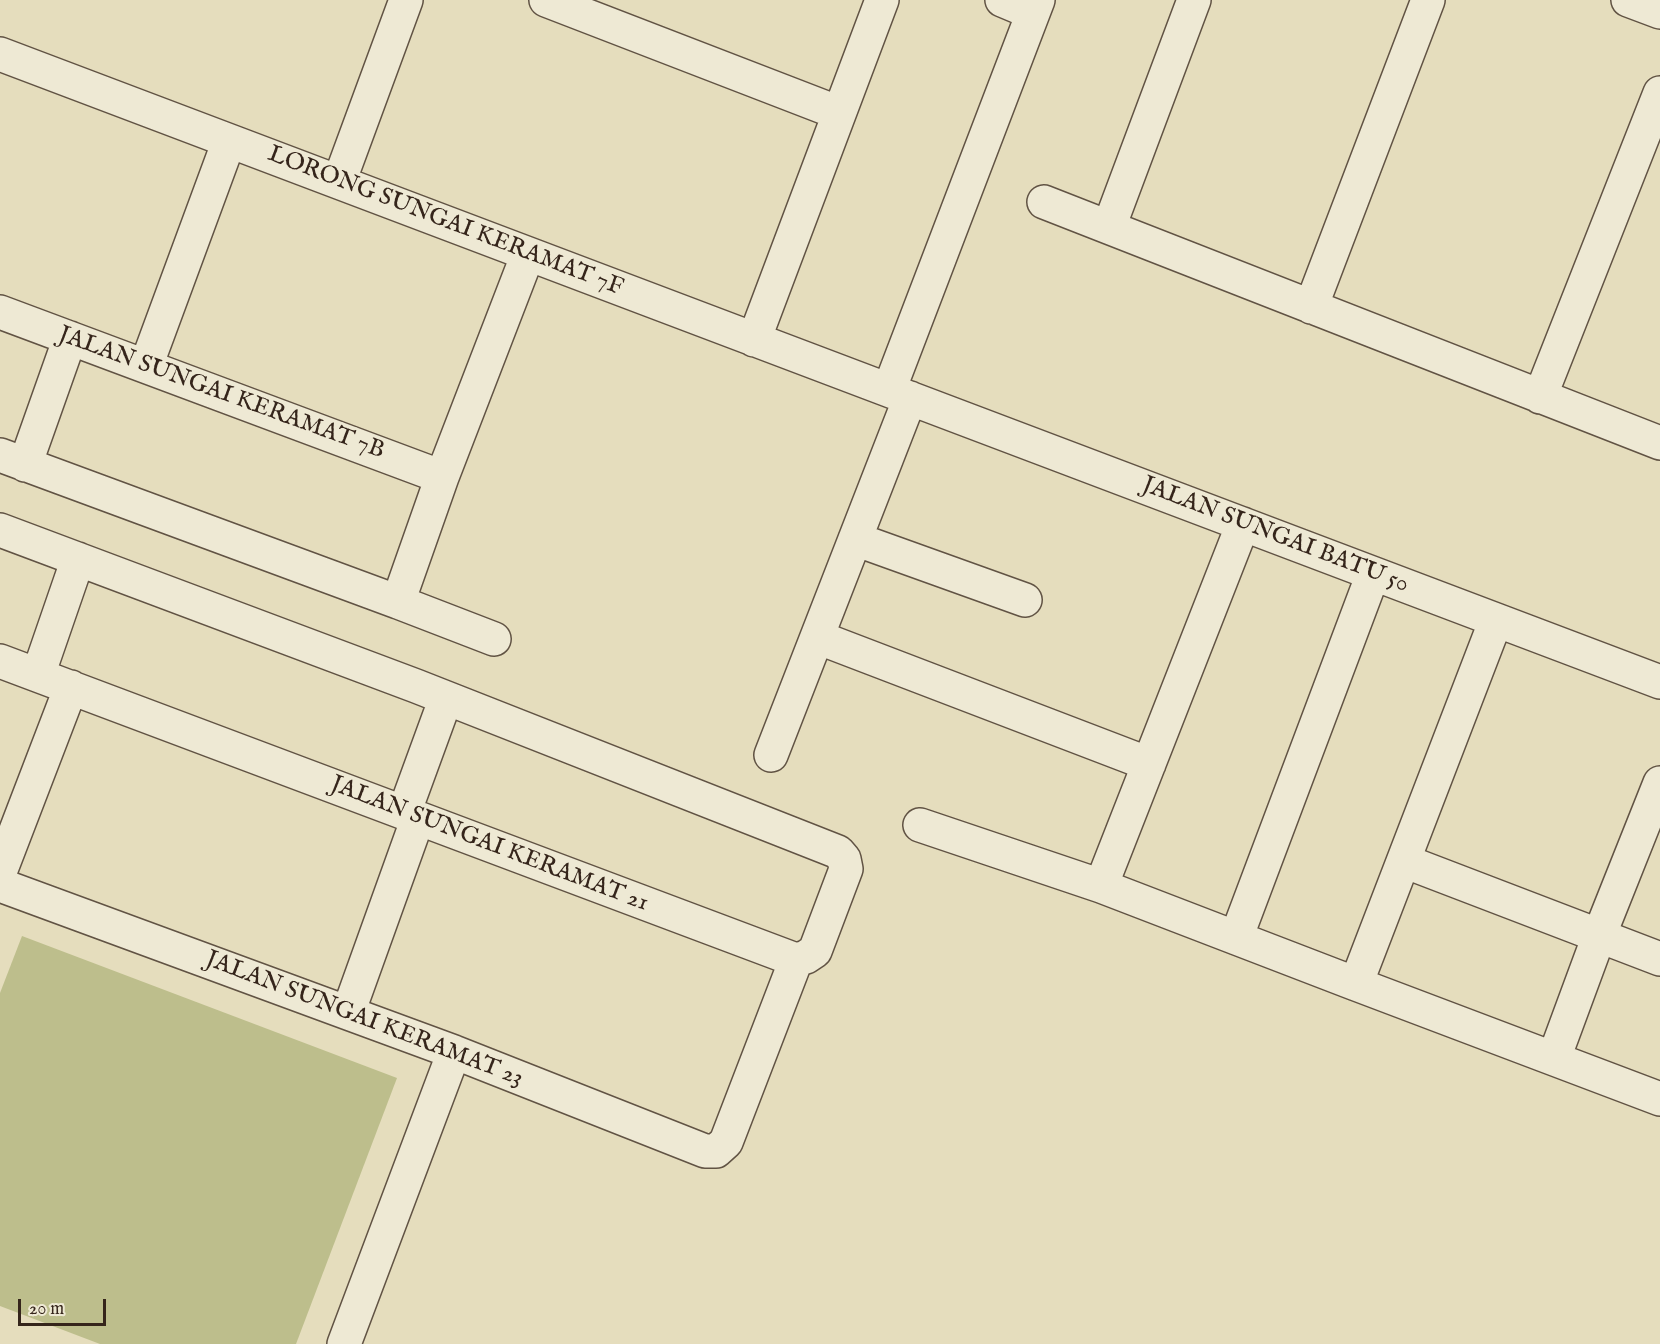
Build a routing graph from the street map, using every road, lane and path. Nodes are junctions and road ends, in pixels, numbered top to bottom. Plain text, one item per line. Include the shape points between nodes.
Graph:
1 (406, 0) edge
2 (546, 0) edge
3 (882, 0) edge
4 (1002, 0) edge
5 (1194, 0) edge
6 (1428, 0) edge
7 (1628, 0) edge
8 (1035, 6) edge
9 (614, 12) edge
10 (1660, 12) edge
11 (0, 54) edge
12 (1660, 93) edge
13 (839, 113) junction
14 (229, 141) junction
15 (339, 182) junction
16 (1044, 202) dead end
17 (1108, 227) junction
18 (528, 254) junction
19 (1311, 307) junction
20 (0, 312) edge
21 (70, 338) junction
22 (754, 340) junction
23 (146, 366) junction
24 (900, 394) junction
25 (1540, 397) junction
26 (1660, 443) edge
27 (13, 460) edge
28 (442, 477) junction
29 (1243, 524) junction
30 (0, 530) edge
31 (855, 539) junction
32 (78, 559) junction
33 (1373, 573) junction
34 (1025, 600) dead end
35 (398, 602) junction
36 (1496, 620) junction
37 (817, 637) junction
38 (494, 639) dead end
39 (0, 660) edge
40 (38, 675) junction
41 (1660, 682) edge
42 (71, 687) junction
43 (446, 698) junction
44 (771, 755) dead end
45 (1149, 764) junction
46 (1660, 783) edge
47 (411, 815) junction
48 (920, 825) dead end
49 (1404, 861) junction
50 (0, 872) edge
51 (0, 885) edge
52 (1101, 886) junction
53 (1599, 936) junction
54 (1236, 938) junction
55 (1660, 959) edge
56 (796, 960) junction
57 (1356, 984) junction
58 (348, 1013) junction
59 (454, 1052) junction
60 (1554, 1058) junction
61 (1660, 1099) edge
62 (344, 1344) edge

1 - 15 street
2 - 9 street
3 - 13 street
4 - 8 street
5 - 17 street
6 - 19 street
7 - 10 street
8 - 24 street
9 - 13 street
11 - 14 street, LORONG SUNGAI KERAMAT 7F
12 - 25 street
13 - 22 street
14 - 15 street, LORONG SUNGAI KERAMAT 7F
14 - 23 street
15 - 18 street, LORONG SUNGAI KERAMAT 7F
16 - 17 street
17 - 19 street
18 - 22 street, LORONG SUNGAI KERAMAT 7F
18 - 28 street
19 - 25 street
20 - 21 street, JALAN SUNGAI KERAMAT 7B
21 - 23 street, JALAN SUNGAI KERAMAT 7B
21 - 27 street
22 - 24 street, LORONG SUNGAI KERAMAT 7F
23 - 28 street, JALAN SUNGAI KERAMAT 7B
24 - 29 street, JALAN SUNGAI BATU 50
24 - 31 street
25 - 26 street
27 - 35 street
28 - 35 street
29 - 33 street, JALAN SUNGAI BATU 50
29 - 45 street
30 - 32 street
31 - 34 street
31 - 37 street
32 - 40 street
32 - 43 street
33 - 36 street, JALAN SUNGAI BATU 50
33 - 54 street
35 - 38 street
36 - 41 street, JALAN SUNGAI BATU 50
36 - 49 street
37 - 44 street
37 - 45 street
39 - 40 street, JALAN SUNGAI KERAMAT 21
40 - 42 street, JALAN SUNGAI KERAMAT 21
42 - 47 street, JALAN SUNGAI KERAMAT 21
42 - 50 street
43 - 47 street
43 - 56 street via 838,852 846,869 815,951
45 - 52 street
46 - 53 street
47 - 56 street, JALAN SUNGAI KERAMAT 21
47 - 58 street
48 - 52 street
49 - 53 street
49 - 57 street
51 - 58 street, JALAN SUNGAI KERAMAT 23
52 - 54 street
53 - 55 street
53 - 60 street
54 - 57 street
56 - 59 street, JALAN SUNGAI KERAMAT 23 via 726,1142 716,1150 705,1151
57 - 60 street
58 - 59 street, JALAN SUNGAI KERAMAT 23
59 - 62 street
60 - 61 street

